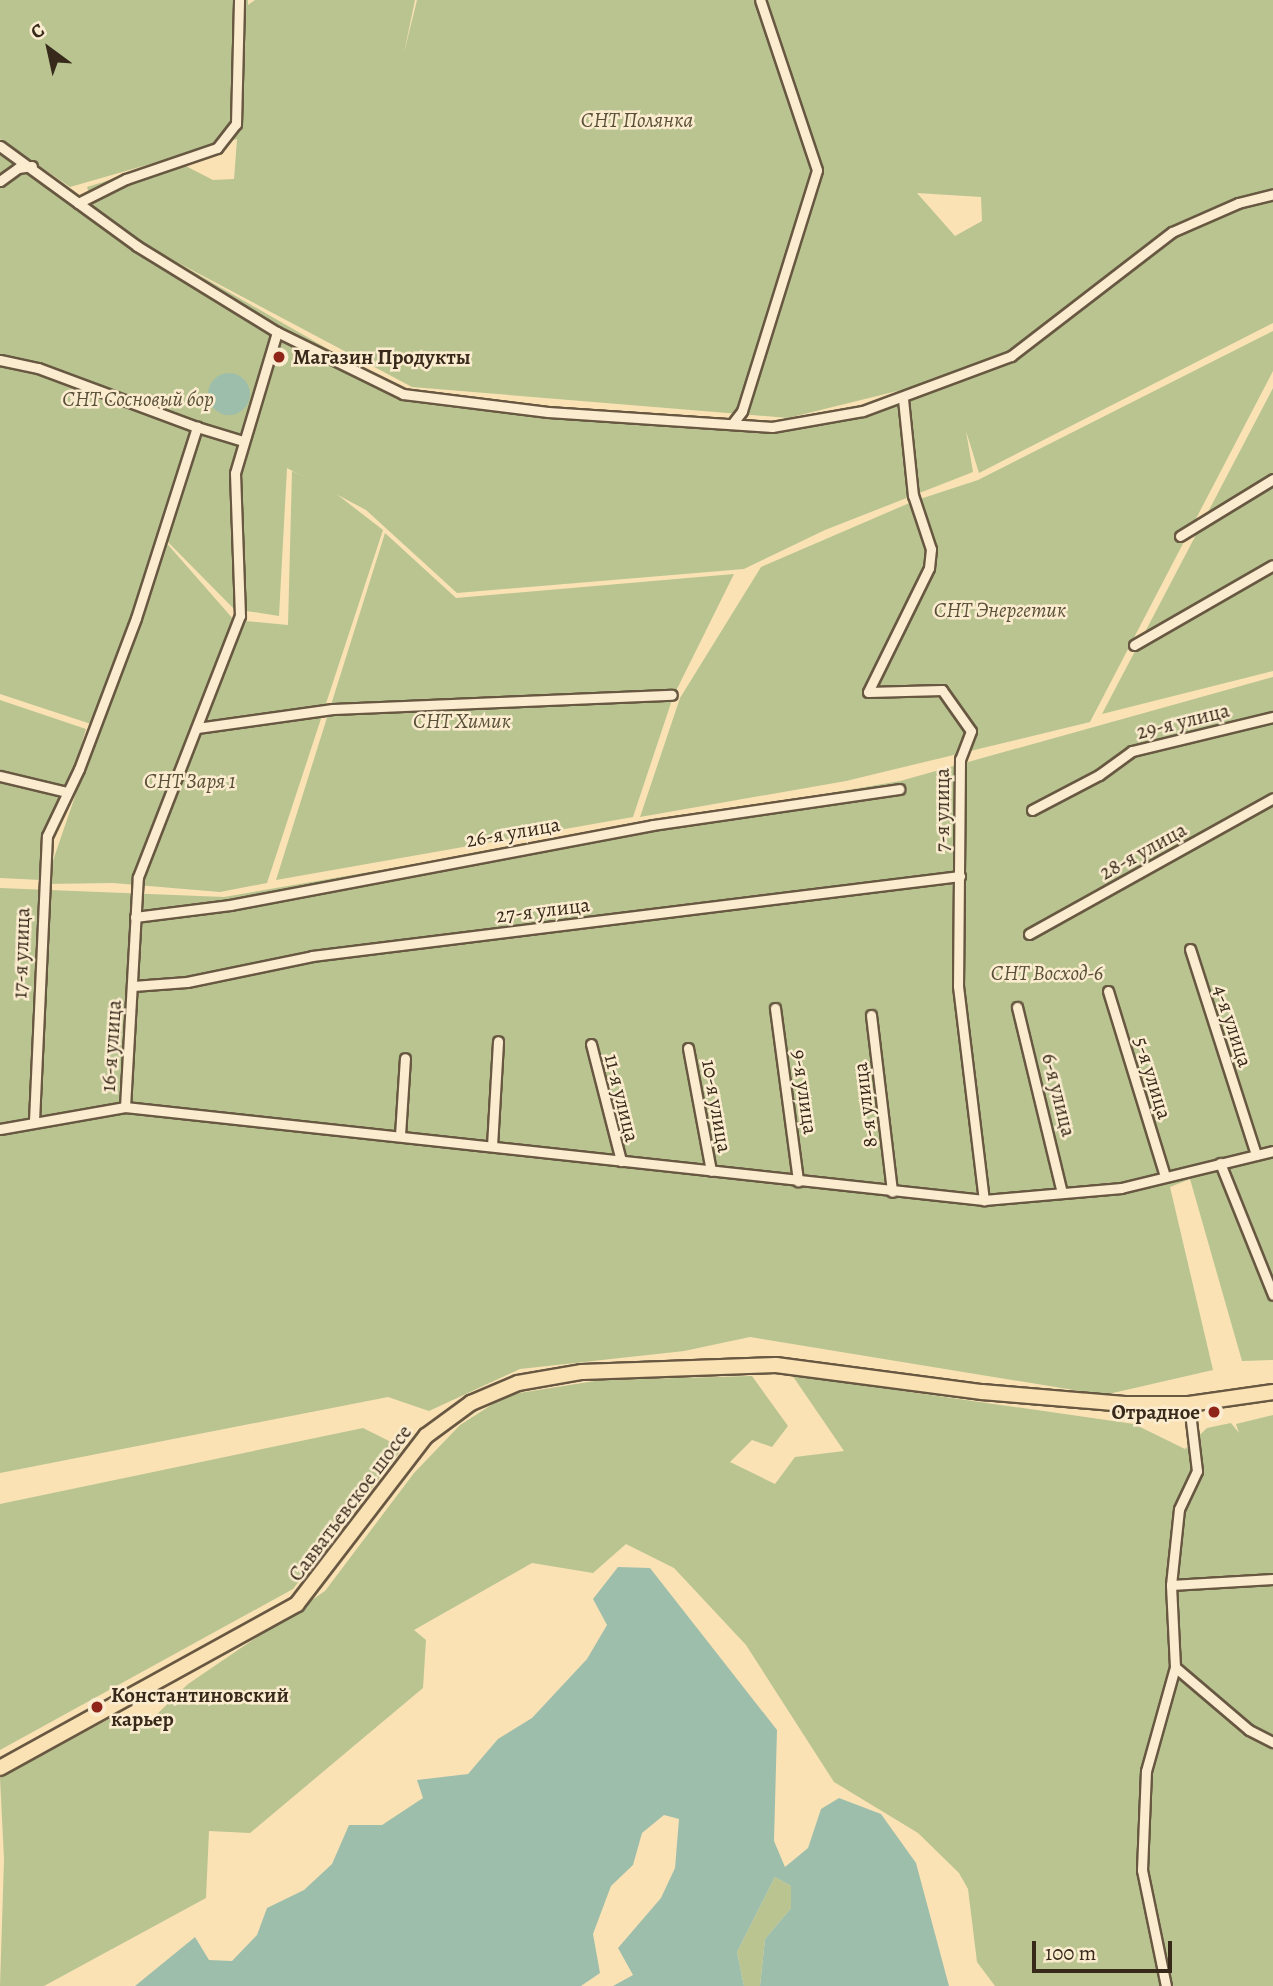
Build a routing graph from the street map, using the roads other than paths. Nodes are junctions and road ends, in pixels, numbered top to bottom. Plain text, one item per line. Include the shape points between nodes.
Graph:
1 (239, 0) edge
2 (760, 0) edge
3 (0, 146) edge
4 (32, 166) junction
5 (0, 181) edge
6 (1273, 194) edge
7 (78, 203) junction
8 (277, 332) junction
9 (0, 360) edge
10 (903, 399) junction
11 (732, 424) junction
12 (197, 427) junction
13 (243, 442) junction
14 (1273, 480) edge
15 (1180, 536) dead end
16 (1273, 565) edge
17 (1134, 645) dead end
18 (671, 695) dead end
19 (1273, 717) edge
20 (197, 728) junction
21 (0, 776) edge
22 (899, 789) dead end
23 (67, 792) junction
24 (1273, 798) edge
25 (1032, 810) dead end
26 (960, 876) junction
27 (135, 917) junction
28 (1029, 934) dead end
29 (1190, 948) dead end
30 (133, 986) junction
31 (1108, 991) dead end
32 (1017, 1007) dead end
33 (775, 1008) dead end
34 (871, 1015) dead end
35 (498, 1041) dead end
36 (591, 1044) dead end
37 (688, 1048) dead end
38 (405, 1058) dead end
39 (125, 1107) junction
40 (34, 1121) junction
41 (0, 1129) edge
42 (400, 1135) junction
43 (492, 1146) junction
44 (1273, 1151) edge
45 (1256, 1155) junction
46 (621, 1161) junction
47 (1220, 1163) junction
48 (711, 1171) junction
49 (1165, 1176) junction
50 (798, 1181) junction
51 (892, 1192) junction
52 (1062, 1193) junction
53 (984, 1200) junction
54 (1273, 1295) edge
55 (1273, 1392) edge
56 (1189, 1404) junction
57 (1273, 1579) edge
58 (1171, 1585) junction
59 (1175, 1667) junction
60 (1273, 1742) edge
61 (0, 1768) edge
62 (1166, 1986) edge

1 - 7 street via 236,124 217,148 127,179
2 - 11 street via 817,170 742,411
3 - 4 street
4 - 5 street via 18,168
4 - 7 street
6 - 10 street via 1238,203 1172,232 1011,356
7 - 8 street
8 - 11 street via 403,394 548,412
8 - 13 street, 16-я улица
9 - 12 street via 38,368
10 - 11 street via 772,427
10 - 26 street, 7-я улица via 913,495 931,549 929,568 868,692 942,690 971,731 960,759
12 - 13 street
12 - 23 street, 17-я улица via 136,618
13 - 20 street, 16-я улица via 234,473 240,616
14 - 15 street
16 - 17 street
18 - 20 street via 333,709
19 - 25 street, 29-я улица via 1132,751
20 - 27 street, 16-я улица via 138,877
21 - 23 street
22 - 27 street, 26-я улица via 653,825 230,905
23 - 40 street, 17-я улица via 47,836 41,880
24 - 28 street, 28-я улица
26 - 30 street, 27-я улица via 312,956 187,982
26 - 53 street, 7-я улица via 958,986
27 - 30 street, 16-я улица
29 - 45 street, 4-я улица
30 - 39 street, 16-я улица
31 - 49 street, 5-я улица
32 - 52 street, 6-я улица
33 - 50 street, 9-я улица
34 - 51 street, 8-я улица
35 - 43 street
36 - 46 street, 11-я улица
37 - 48 street, 10-я улица
38 - 42 street
39 - 40 street
39 - 42 street
40 - 41 street
42 - 43 street
43 - 46 street
44 - 45 street
45 - 47 street
46 - 48 street
47 - 49 street
47 - 54 street
48 - 50 street
49 - 52 street
50 - 51 street
51 - 53 street
52 - 53 street
55 - 56 main road, Савватьевское шоссе
56 - 58 street via 1197,1471 1179,1509
56 - 61 main road, Савватьевское шоссе via 982,1392 804,1366 556,1375 482,1396 413,1449 302,1599
57 - 58 street
58 - 59 street
59 - 60 street via 1239,1722
59 - 62 street via 1146,1771 1142,1870

